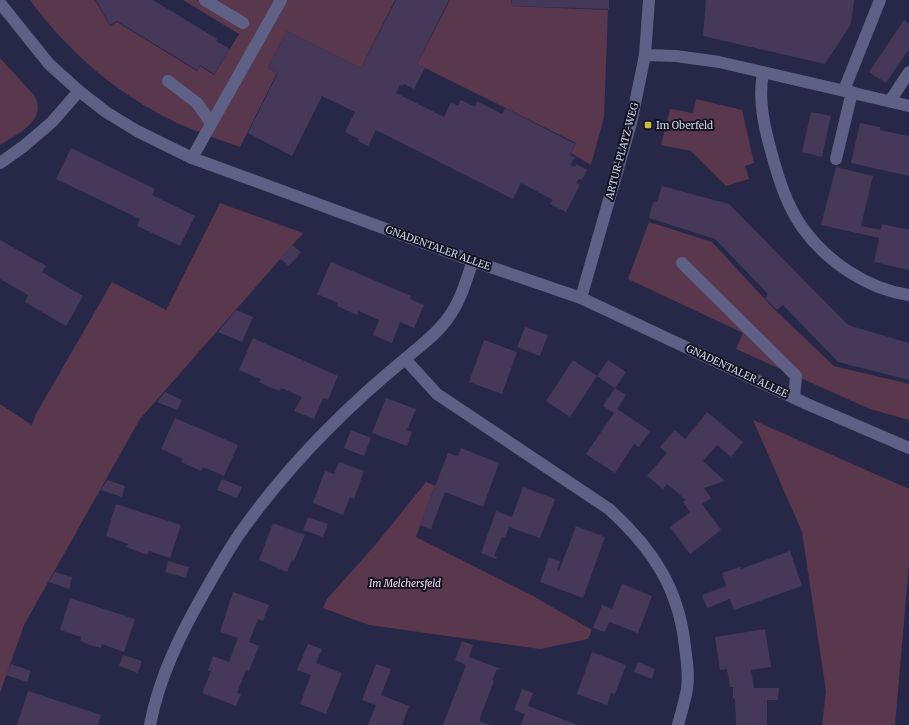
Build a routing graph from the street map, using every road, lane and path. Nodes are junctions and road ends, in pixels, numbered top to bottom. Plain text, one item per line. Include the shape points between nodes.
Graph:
1 (205, 0) edge
2 (281, 0) edge
3 (648, 0) edge
4 (880, 0) edge
5 (0, 3) edge
6 (243, 23) dead end
7 (646, 55) junction
8 (909, 72) edge
9 (763, 73) junction
10 (168, 80) dead end
11 (79, 91) junction
12 (848, 91) junction
13 (890, 100) junction
14 (909, 106) edge
15 (211, 123) junction
16 (192, 158) junction
17 (836, 159) dead end
18 (0, 163) edge
19 (474, 261) junction
20 (682, 263) dead end
21 (909, 295) edge
22 (581, 298) junction
23 (405, 359) junction
24 (794, 398) junction
25 (909, 448) edge
26 (150, 725) edge
27 (678, 725) edge

1 - 6 street
2 - 15 street
3 - 7 street, ARTUR-PLATZ-WEG
4 - 12 street
5 - 11 street, GNADENTALER ALLEE via 49,64
7 - 9 street via 719,62
7 - 22 street, ARTUR-PLATZ-WEG via 631,123
8 - 13 street
9 - 12 street
9 - 21 street via 761,104 769,145 782,187 802,227 823,250 854,275 878,287
10 - 15 street via 197,103
11 - 16 street, GNADENTALER ALLEE via 137,131
11 - 18 street via 52,122
12 - 13 street
12 - 17 street
13 - 14 street
15 - 16 street
16 - 19 street, GNADENTALER ALLEE
19 - 22 street, GNADENTALER ALLEE
19 - 23 street via 449,317 437,332
20 - 24 street via 796,376
22 - 24 street, GNADENTALER ALLEE
23 - 26 street via 327,428 290,468 242,530 176,645
23 - 27 street via 436,394 609,509 649,550 664,574 684,630 687,690
24 - 25 street, GNADENTALER ALLEE

